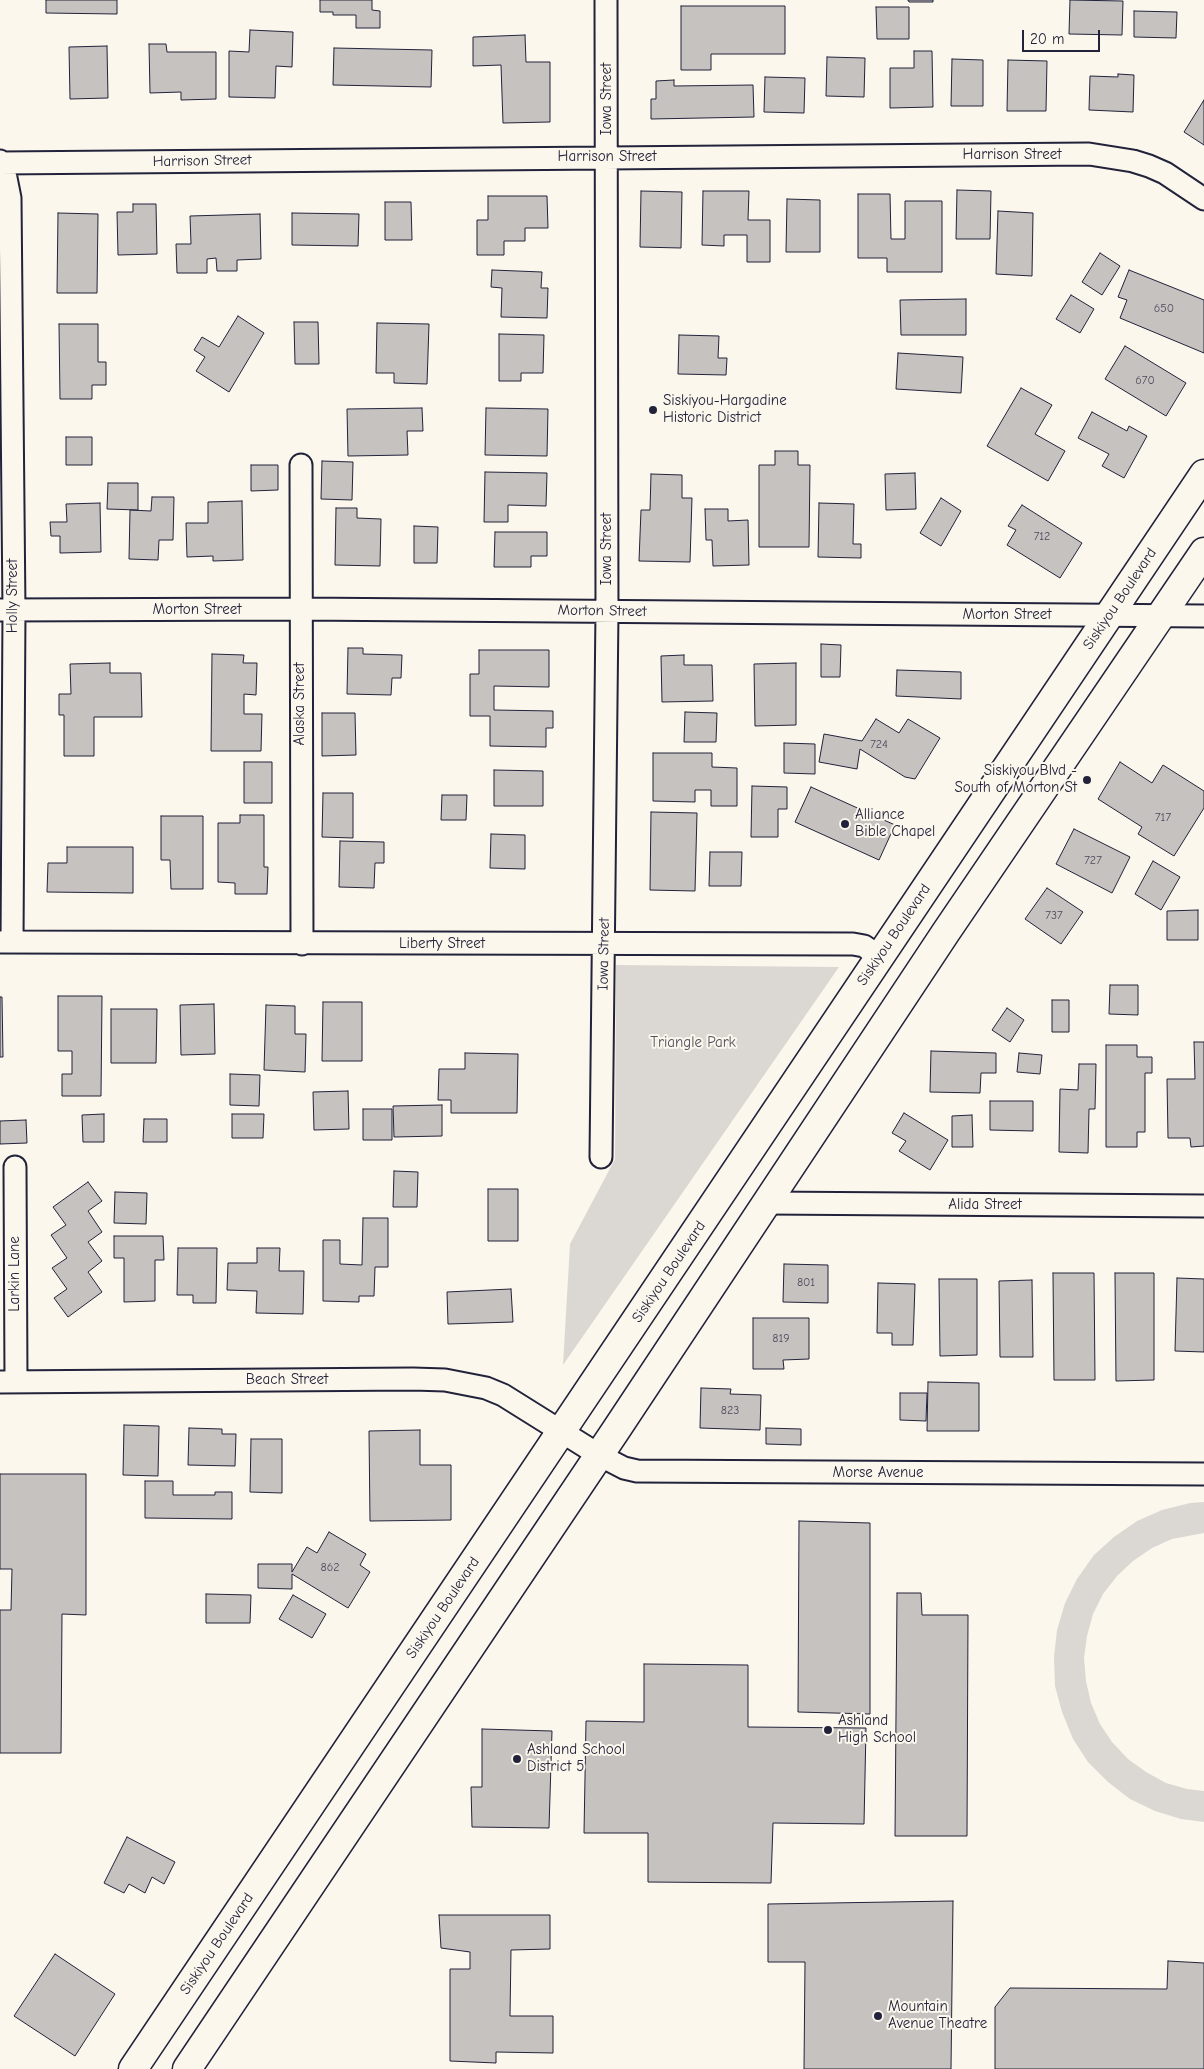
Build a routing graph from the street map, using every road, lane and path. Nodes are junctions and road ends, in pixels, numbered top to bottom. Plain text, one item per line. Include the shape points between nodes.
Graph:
1 (606, 0) edge
2 (607, 157) junction
3 (0, 162) edge
4 (1204, 199) edge
5 (301, 465) dead end
6 (1204, 474) edge
7 (1204, 552) edge
8 (300, 609) junction
9 (7, 610) edge
10 (607, 611) junction
11 (1109, 616) junction
12 (1160, 616) junction
13 (1204, 616) edge
14 (6, 942) edge
15 (604, 943) junction
16 (302, 944) junction
17 (880, 957) junction
18 (601, 1157) dead end
19 (15, 1166) dead end
20 (765, 1203) junction
21 (1204, 1206) edge
22 (8, 1382) edge
23 (562, 1432) junction
24 (599, 1455) junction
25 (1204, 1474) edge
26 (133, 2069) edge
27 (187, 2069) edge

1 - 2 street, Iowa Street
2 - 3 street, Harrison Street
2 - 4 street, Harrison Street via 1089,154 1149,166
2 - 10 street, Iowa Street
3 - 9 street, Holly Street via 10,198
5 - 8 street, Alaska Street
6 - 11 main road, Siskiyou Boulevard
7 - 12 main road
8 - 9 street, Morton Street
8 - 10 street, Morton Street
8 - 16 street, Alaska Street
9 - 14 street, Holly Street
10 - 11 street, Morton Street
10 - 15 street, Iowa Street
11 - 12 street, Morton Street
11 - 17 main road, Siskiyou Boulevard
12 - 13 street, Morton Street
12 - 20 main road
14 - 16 street, Liberty Street
15 - 16 street, Liberty Street
15 - 17 street, Liberty Street via 853,944 864,946
15 - 18 street, Iowa Street
17 - 23 main road, Siskiyou Boulevard
19 - 22 street, Larkin Lane
20 - 21 street, Alida Street
20 - 24 main road
22 - 23 street, Beach Street via 445,1380 486,1388 503,1395
23 - 24 street, Morse Avenue
23 - 26 main road, Siskiyou Boulevard
24 - 25 street, Morse Avenue via 624,1468 667,1472
24 - 27 main road

